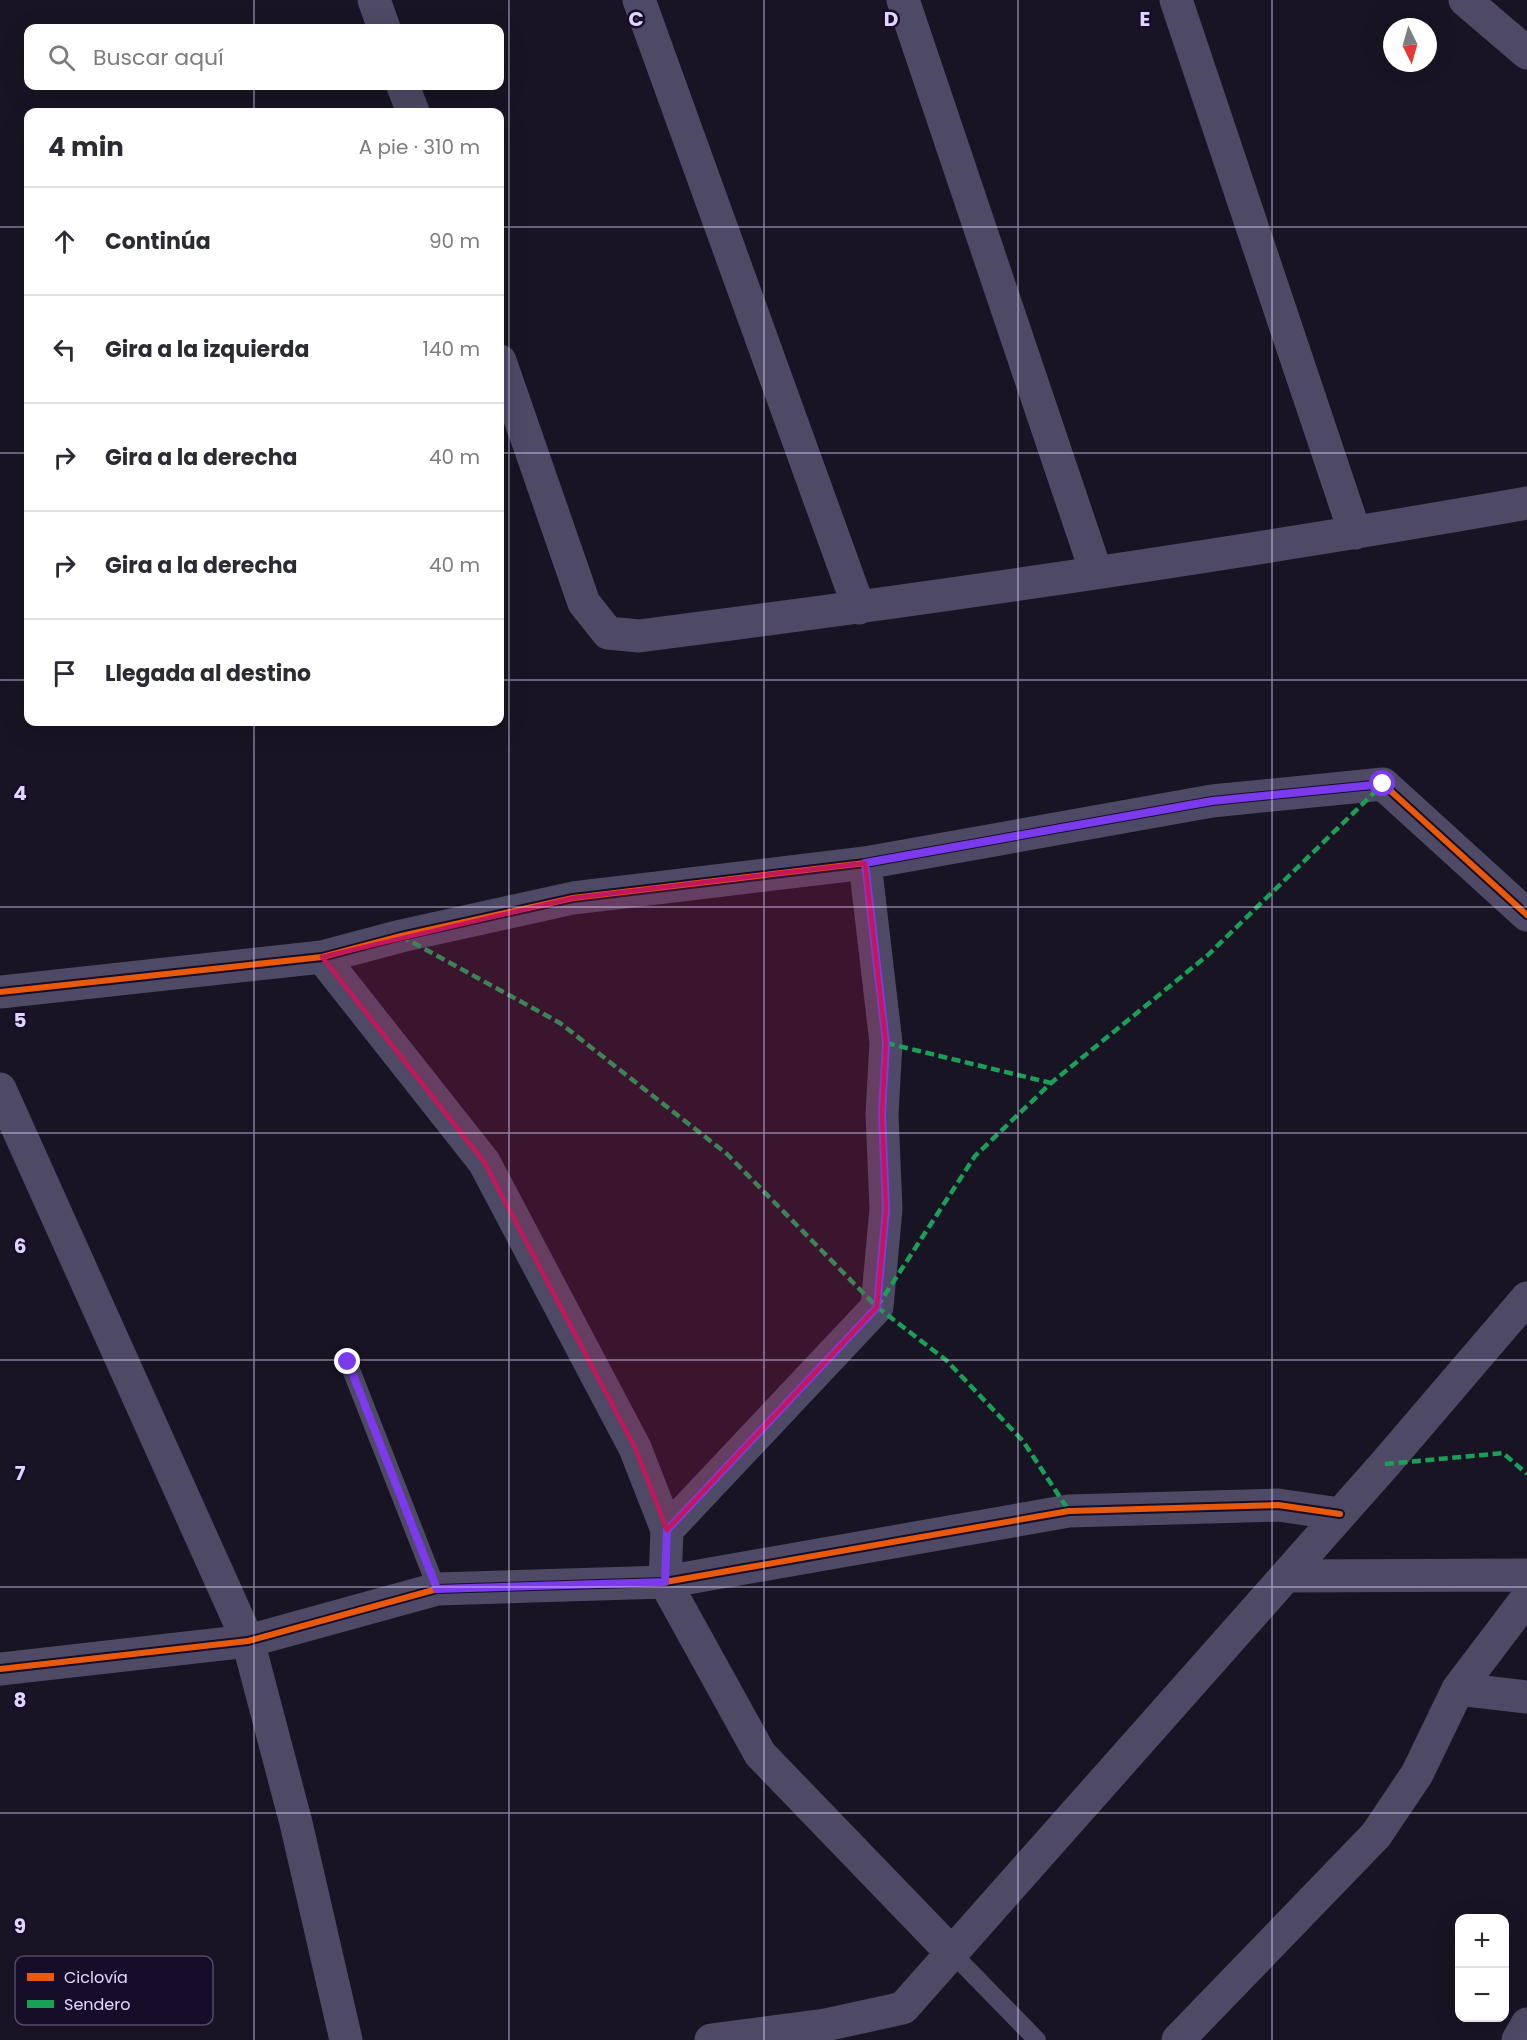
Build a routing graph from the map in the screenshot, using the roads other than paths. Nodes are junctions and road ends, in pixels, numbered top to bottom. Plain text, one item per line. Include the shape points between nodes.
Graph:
1 (374, 0) edge
2 (639, 0) edge
3 (903, 0) edge
4 (1176, 0) edge
5 (1465, 0) edge
6 (383, 24) edge
7 (1527, 53) edge
8 (405, 90) edge
9 (412, 108) edge
10 (504, 373) edge
11 (1527, 503) edge
12 (1355, 533) junction
13 (1096, 572) junction
14 (859, 608) junction
15 (865, 863) junction
16 (1527, 915) edge
17 (322, 957) junction
18 (0, 992) edge
19 (0, 1089) edge
20 (1527, 1298) edge
21 (348, 1362) dead end
22 (1340, 1514) junction
23 (667, 1530) junction
24 (1527, 1575) edge
25 (1286, 1576) junction
26 (665, 1582) junction
27 (437, 1589) junction
28 (1527, 1598) edge
29 (248, 1641) junction
30 (0, 1669) edge
31 (1458, 1689) junction
32 (1527, 1697) edge
33 (952, 1953) junction
34 (1527, 2024) edge
35 (826, 2032) edge
36 (346, 2040) edge
37 (711, 2040) edge
38 (1037, 2040) edge
39 (1178, 2040) edge
40 (1518, 2040) edge

1 - 6 street
2 - 14 street
3 - 13 street
4 - 12 street
5 - 7 street
8 - 9 street
10 - 14 street via 584,603 608,633 639,636
11 - 12 street
12 - 13 street
13 - 14 street
15 - 16 street via 1212,801 1383,784
15 - 17 street via 573,897
15 - 23 street via 886,1043 882,1114 886,1209 877,1307
17 - 18 street
17 - 23 street via 484,1162 635,1448
19 - 29 street
20 - 22 street
21 - 27 lane
22 - 25 street
22 - 26 street via 1278,1505 1069,1511
23 - 26 street
24 - 25 street
25 - 33 street
26 - 27 street
26 - 33 street via 760,1754
27 - 29 street
28 - 31 street
29 - 30 street
29 - 36 street via 296,1823
31 - 32 street
31 - 39 street via 1417,1774 1376,1834
33 - 35 street via 903,2008
33 - 38 lane
34 - 40 street
35 - 37 street

